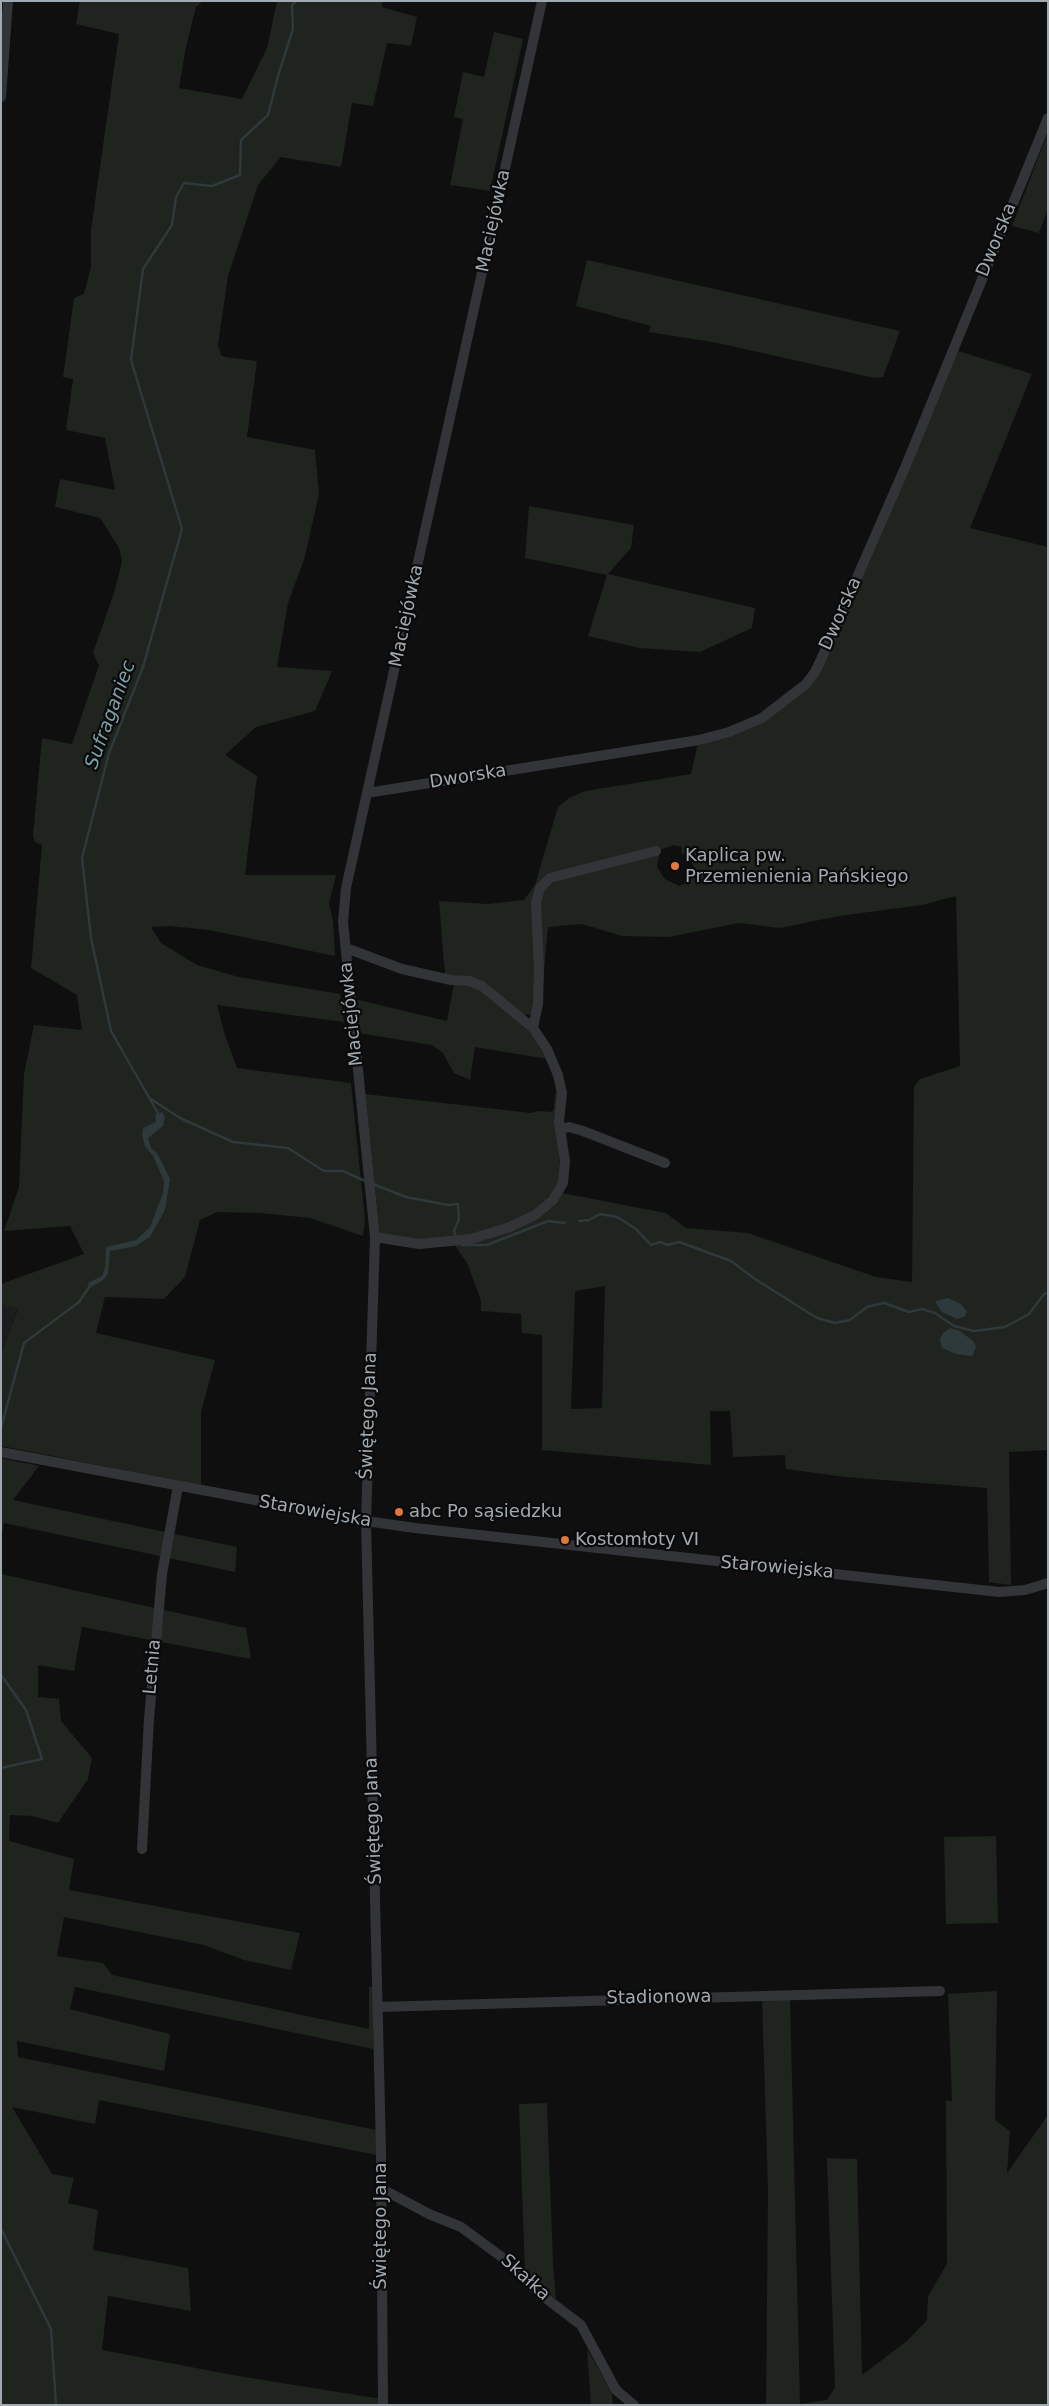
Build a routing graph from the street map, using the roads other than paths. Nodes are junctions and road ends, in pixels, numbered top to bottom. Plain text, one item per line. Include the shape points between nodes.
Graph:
1 (8, 1) edge
2 (542, 1) edge
3 (1, 97) edge
4 (1048, 118) edge
5 (367, 793) junction
6 (656, 851) dead end
7 (346, 948) junction
8 (533, 1028) junction
9 (561, 1129) junction
10 (665, 1163) dead end
11 (375, 1237) junction
12 (2, 1452) edge
13 (178, 1486) junction
14 (366, 1522) junction
15 (1048, 1583) edge
16 (142, 1849) dead end
17 (940, 1991) dead end
18 (378, 2007) junction
19 (382, 2189) junction
20 (383, 2405) edge
21 (634, 2405) edge

1 - 3 street
2 - 5 street, Maciejówka
4 - 5 street, Dworska via 907,463 818,666 806,684 762,718 699,740
5 - 7 street, Maciejówka via 346,888 343,922
6 - 8 street via 550,878 540,888 536,903 538,1004
7 - 8 street via 402,969 482,986
7 - 11 street, Maciejówka
8 - 9 street via 547,1049 558,1076 562,1093
9 - 10 street via 569,1127 584,1131
9 - 11 street via 565,1160 563,1183 553,1200 535,1215 510,1226 457,1241 419,1244
11 - 14 street, Świętego Jana
12 - 13 street, Starowiejska
13 - 14 street, Starowiejska
13 - 16 street, Letnia via 162,1574
14 - 15 street, Starowiejska via 999,1592 1025,1590
14 - 18 street, Świętego Jana
17 - 18 street, Stadionowa
18 - 19 street, Świętego Jana
19 - 20 street, Świętego Jana
19 - 21 street, Skałka via 461,2227 503,2258 539,2293 581,2325 616,2390

